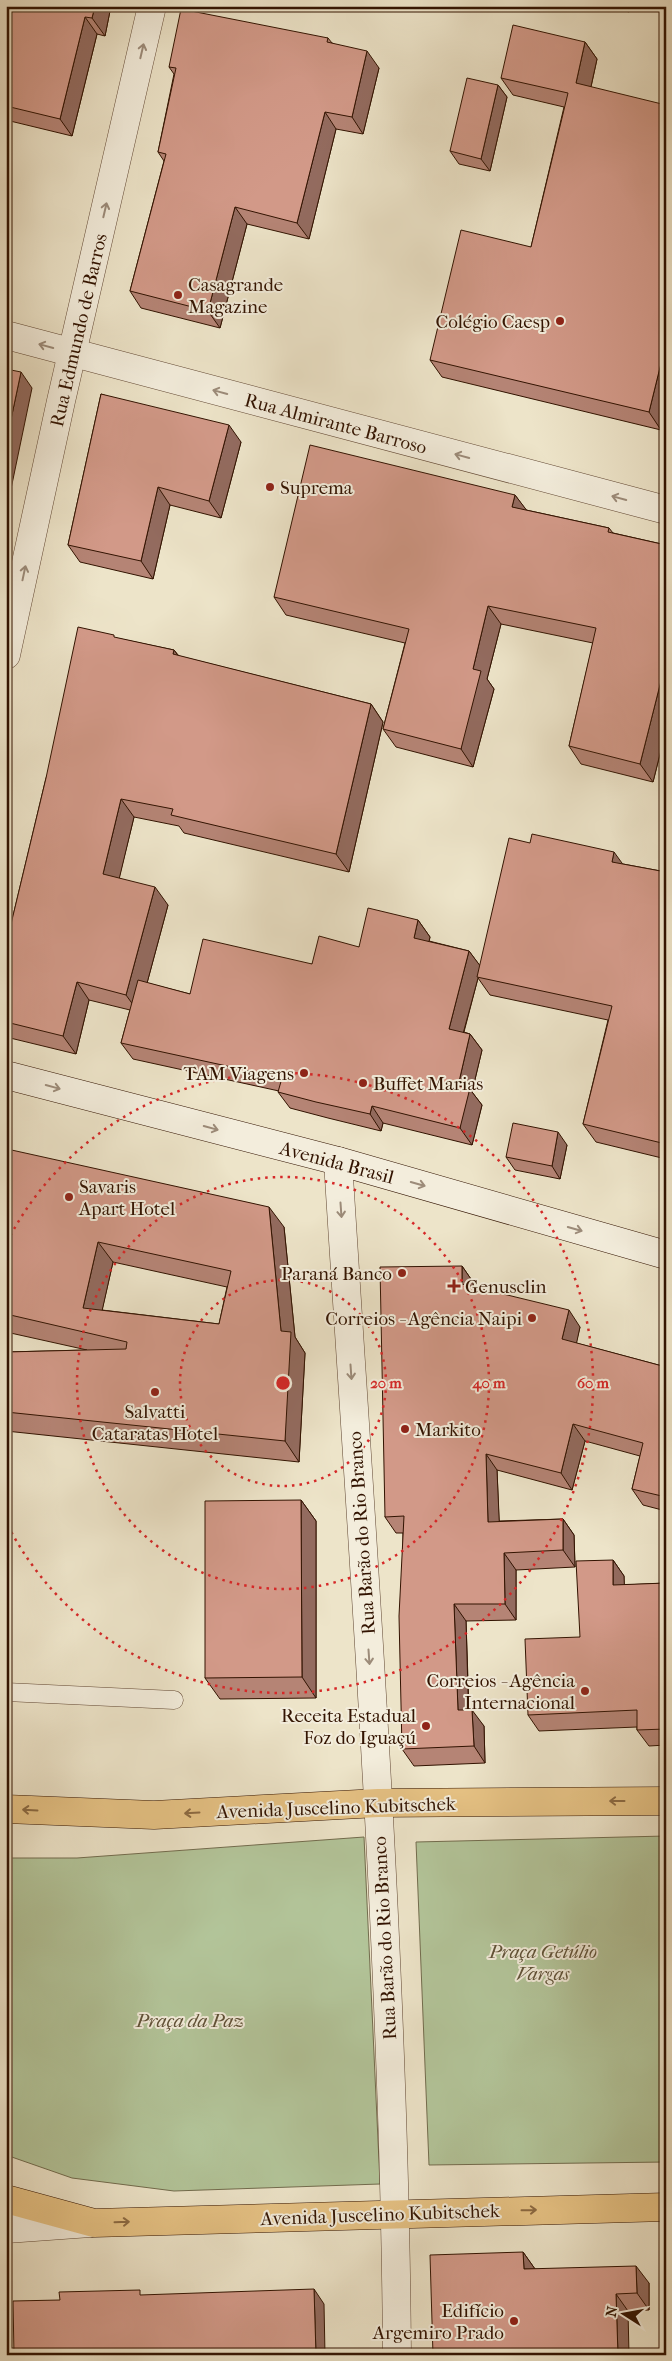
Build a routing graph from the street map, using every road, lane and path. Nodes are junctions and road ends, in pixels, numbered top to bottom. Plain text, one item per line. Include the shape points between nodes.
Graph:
1 (152, 6) edge
2 (6, 336) edge
3 (72, 353) junction
4 (666, 510) edge
5 (6, 655) edge
6 (6, 1075) edge
7 (338, 1161) junction
8 (666, 1254) edge
9 (6, 1692) edge
10 (174, 1700) dead end
11 (666, 1801) edge
12 (378, 1803) junction
13 (6, 1809) edge
14 (6, 2200) edge
15 (666, 2207) edge
16 (396, 2213) junction
17 (94, 2223) junction
18 (6, 2230) edge
19 (397, 2355) edge

3 -> 1 street, Rua Edmundo de Barros
3 -> 2 street, Rua Almirante Barroso
4 -> 3 street, Rua Almirante Barroso
5 -> 3 street, Rua Edmundo de Barros
6 -> 7 street, Avenida Brasil
7 -> 8 street, Avenida Brasil
7 -> 12 street, Rua Barão do Rio Branco
9 - 10 lane
11 -> 12 main road, Avenida Juscelino Kubitschek
12 -> 13 main road, Avenida Juscelino Kubitschek via 154,1815
12 - 16 street, Rua Barão do Rio Branco
14 - 17 main road, Avenida Juscelino Kubitschek
16 -> 15 main road, Avenida Juscelino Kubitschek
17 -> 16 main road, Avenida Juscelino Kubitschek
16 - 19 street, Rua Barão do Rio Branco
17 - 18 street, Avenida Juscelino Kubitschek

